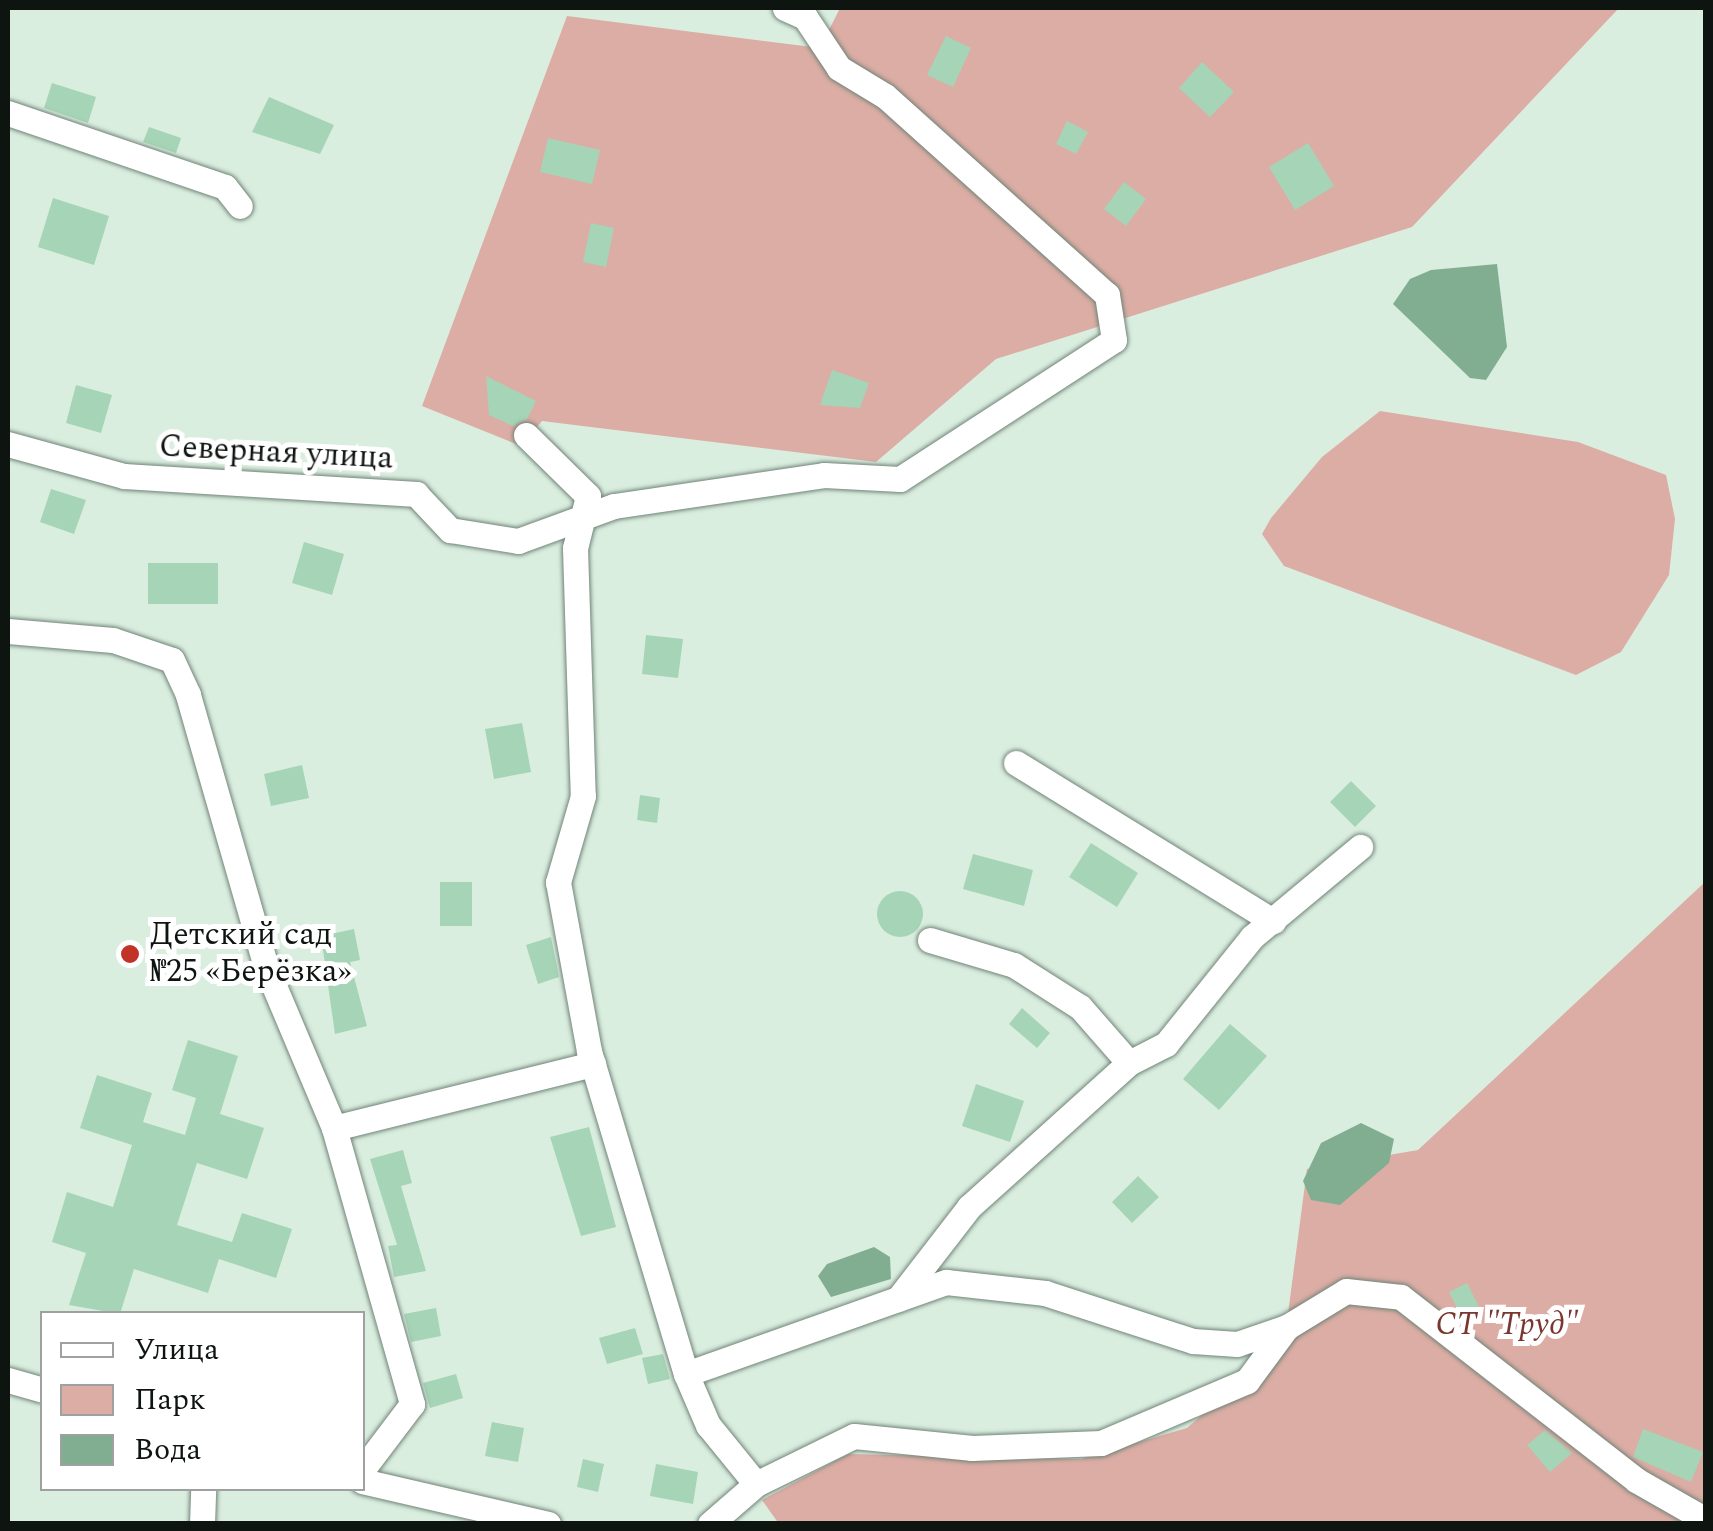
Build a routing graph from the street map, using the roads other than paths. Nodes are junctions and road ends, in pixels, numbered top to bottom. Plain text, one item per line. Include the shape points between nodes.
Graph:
1 (785, 8) edge
2 (8, 112) edge
3 (240, 206) dead end
4 (526, 436) dead end
5 (8, 444) edge
6 (586, 518) junction
7 (8, 631) edge
8 (1016, 762) dead end
9 (1360, 847) dead end
10 (1273, 921) junction
11 (930, 940) dead end
12 (593, 1064) junction
13 (1129, 1064) junction
14 (334, 1128) junction
15 (898, 1299) junction
16 (1287, 1327) junction
17 (686, 1374) junction
18 (8, 1380) edge
19 (40, 1389) edge
20 (365, 1466) edge
21 (365, 1483) edge
22 (756, 1484) junction
23 (203, 1491) edge
24 (1705, 1520) edge
25 (202, 1524) edge
26 (548, 1524) edge
27 (710, 1524) edge

1 - 6 street, Северная улица via 805,17 839,68 885,96 1106,294 1114,340 900,479 824,475
2 - 3 street via 225,188
4 - 6 street via 588,496
5 - 6 street, Северная улица via 124,476 416,494 450,530 518,542
6 - 12 street via 574,548 583,796 558,882
7 - 14 street via 113,640 172,660 266,967
8 - 10 street
9 - 10 street
10 - 13 street via 1166,1044
11 - 13 street via 1014,965 1080,1008
12 - 14 street
12 - 17 street
13 - 15 street via 969,1207
14 - 20 street via 412,1404
15 - 16 street via 946,1282 1044,1292 1193,1341 1237,1344
15 - 17 street
16 - 22 street via 1247,1381 1101,1443 972,1448 854,1436
16 - 24 street via 1346,1290 1401,1298 1636,1480
17 - 22 street via 708,1425
18 - 19 street
21 - 26 street
22 - 27 street
23 - 25 street

